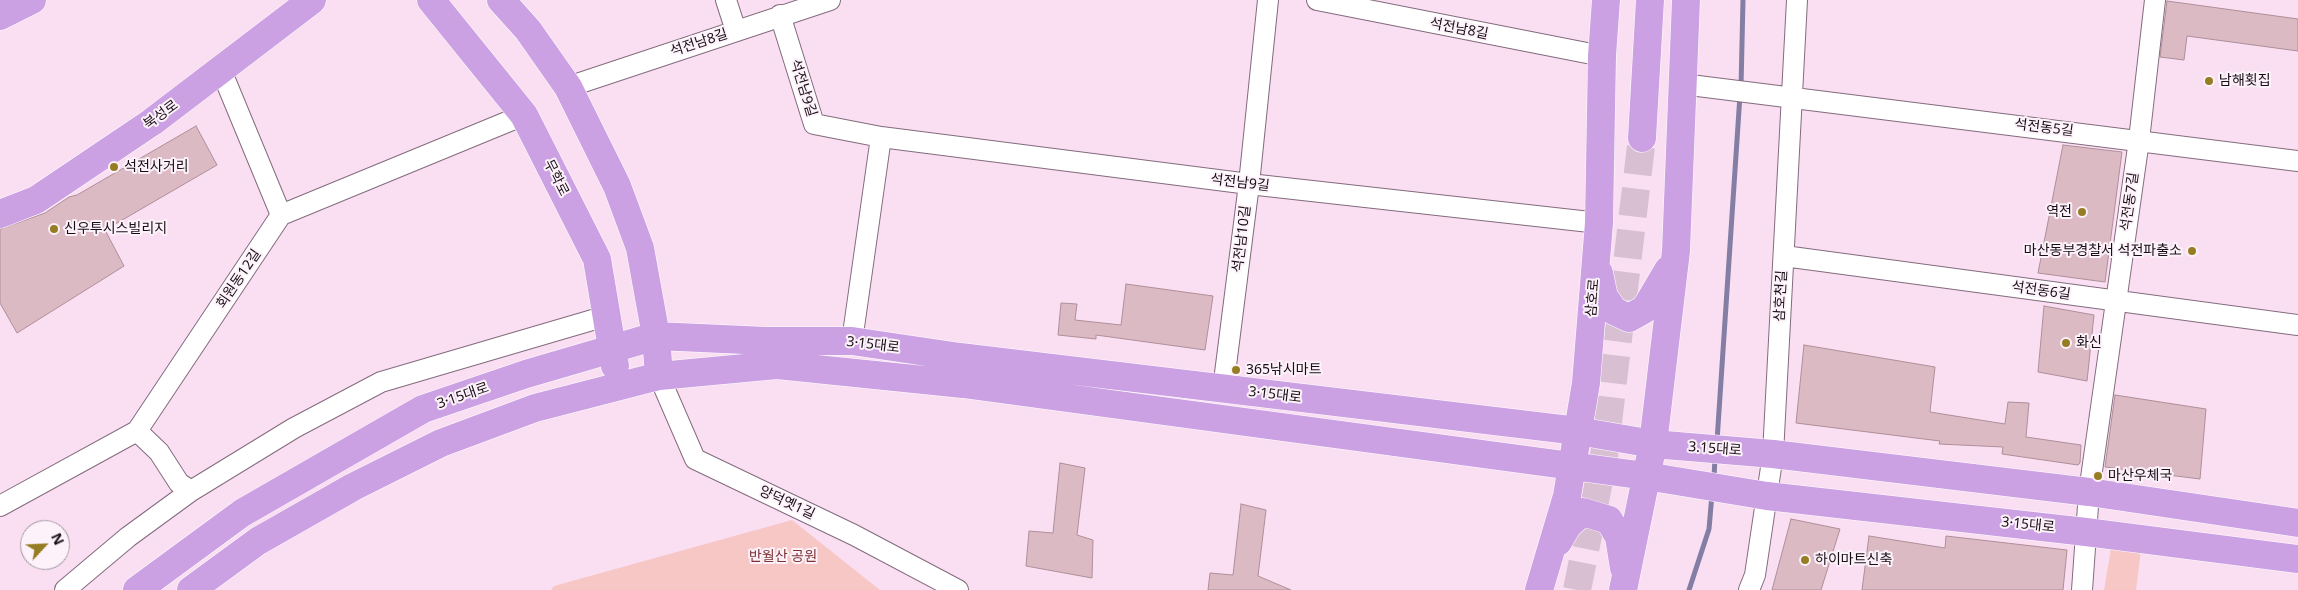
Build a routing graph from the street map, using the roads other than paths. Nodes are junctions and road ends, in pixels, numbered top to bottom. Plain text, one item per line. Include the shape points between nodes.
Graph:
1 (32, 0) edge
2 (312, 0) edge
3 (431, 0) edge
4 (501, 0) edge
5 (726, 0) edge
6 (830, 0) edge
7 (1268, 0) edge
8 (1317, 0) edge
9 (1606, 0) edge
10 (1650, 0) edge
11 (1686, 0) edge
12 (1797, 0) edge
13 (2155, 0) edge
14 (780, 15) junction
15 (0, 16) edge
16 (736, 31) junction
17 (1602, 56) junction
18 (221, 70) junction
19 (1689, 85) junction
20 (568, 87) junction
21 (1784, 97) junction
22 (524, 115) junction
23 (882, 137) junction
24 (1642, 138) tunnel mouth
25 (2139, 140) junction
26 (2298, 160) edge
27 (1249, 184) junction
28 (0, 214) edge
29 (281, 215) junction
30 (1599, 223) junction
31 (1676, 251) junction
32 (1784, 256) junction
33 (1596, 260) junction
34 (2116, 302) junction
35 (606, 316) junction
36 (2298, 325) edge
37 (656, 336) junction
38 (852, 341) junction
39 (612, 349) junction
40 (659, 376) junction
41 (619, 385) junction
42 (1223, 389) junction
43 (137, 431) junction
44 (1578, 431) junction
45 (1660, 445) junction
46 (1767, 453) junction
47 (1571, 467) junction
48 (1655, 478) junction
49 (191, 491) junction
50 (2089, 492) junction
51 (1762, 495) junction
52 (0, 506) edge
53 (2298, 523) edge
54 (2086, 532) junction
55 (1548, 559) junction
56 (2298, 559) edge
57 (1624, 585) edge
58 (65, 590) edge
59 (137, 590) edge
60 (190, 590) edge
61 (958, 590) edge
62 (1539, 590) edge
63 (1749, 590) edge
64 (2082, 590) edge

1 - 15 main road
2 - 18 main road, 북성로
3 - 22 main road, 무학로
4 - 20 main road via 528,30
5 - 16 street
6 - 14 street, 석전남8길
7 - 27 street, 석전남10길
8 - 17 street, 석전남8길
9 - 17 main road, 삼호로
10 - 24 main road
11 - 19 main road
12 - 21 street, 삼호천길
13 - 25 street, 석전동7길
14 - 16 street, 석전남8길
14 - 23 street, 석전남9길 via 814,124
16 - 20 street, 석전남8길
17 - 30 main road, 삼호로
18 - 28 main road, 북성로 via 152,122 36,200
18 - 29 street
19 - 21 street, 석전동5길
19 - 31 main road
20 - 37 main road via 617,186 640,248
21 - 25 street, 석전동5길
21 - 32 street, 삼호천길
22 - 29 street
22 - 35 main road, 무학로 via 597,259
23 - 27 street, 석전남9길
23 - 38 street
25 - 26 street, 석전동5길
25 - 34 street, 석전동7길
27 - 30 street, 석전남9길
27 - 42 street, 석전남10길
29 - 43 street, 회원동12길
30 - 33 main road, 삼호로
31 - 33 main road via 1646,310 1629,318 1614,311 1604,297
31 - 45 main road
32 - 34 street, 석전동6길
32 - 46 street, 삼호천길
33 - 44 main road, 삼호로 via 1586,383
34 - 36 street, 석전동6길
34 - 50 street, 석전동7길
35 - 39 main road, 무학로
35 - 49 street via 381,382 294,428
37 - 38 main road, 3·15대로
37 - 39 main road, 3·15대로
37 - 40 main road
38 - 42 main road, 3·15대로
39 - 41 main road, 무학로
39 - 59 main road, 3·15대로 via 423,409 242,513
40 - 41 main road
40 - 47 main road via 777,365 963,384
40 - 61 street, 양덕옛1길 via 695,459 854,535
41 - 60 main road via 535,408 441,442 352,487 258,541
42 - 44 main road, 3·15대로
43 - 49 street via 159,452 178,483
43 - 52 street, 회원동12길
44 - 45 main road, 3·15대로
44 - 47 main road, 삼호로
45 - 46 main road, 3.15대로
45 - 48 main road
46 - 50 main road
46 - 51 street, 삼호천길
47 - 48 main road
47 - 55 main road, 삼호로 via 1567,496
48 - 51 main road
48 - 57 main road
49 - 58 street via 128,537
50 - 53 main road
50 - 54 street, 석전동7길
51 - 54 main road, 3·15대로
51 - 63 street, 삼호천길 via 1755,575
54 - 56 main road, 3·15대로
54 - 64 street, 석전동7길
55 - 57 main road via 1568,525 1582,512 1608,520 1619,537
55 - 62 main road, 삼호로

